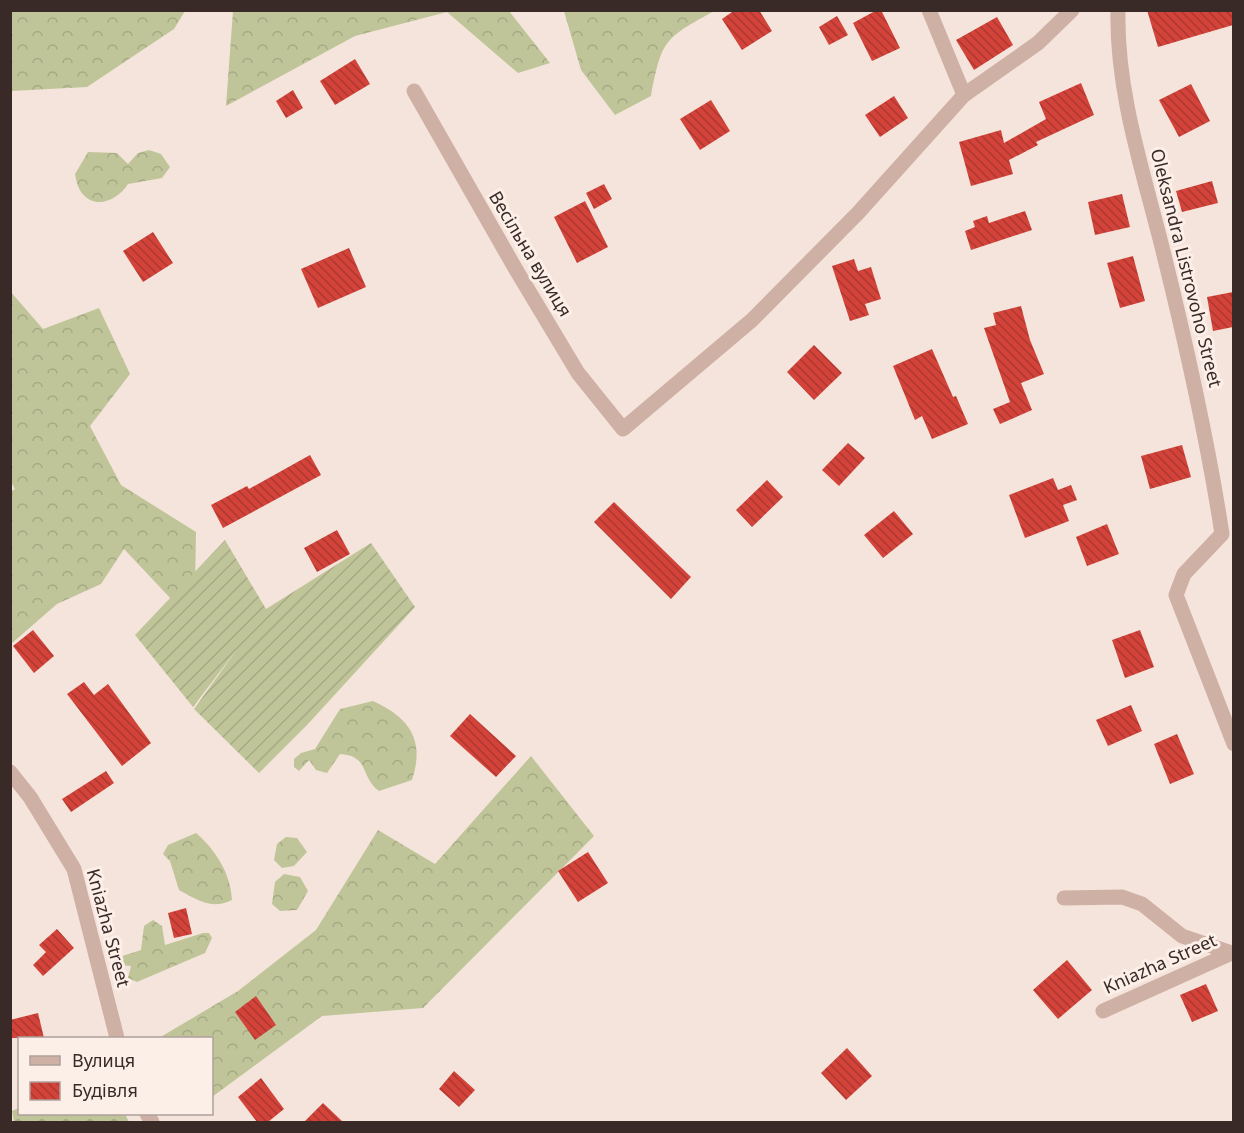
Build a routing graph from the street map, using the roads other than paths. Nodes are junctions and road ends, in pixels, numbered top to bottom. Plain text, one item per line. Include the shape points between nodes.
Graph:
1 (929, 10) edge
2 (1072, 10) edge
3 (1118, 10) edge
4 (414, 92) dead end
5 (964, 95) junction
6 (1228, 538) edge
7 (1233, 744) edge
8 (10, 772) edge
9 (1064, 898) dead end
10 (1233, 952) edge
11 (1103, 1011) dead end
12 (117, 1037) edge

1 - 5 street
2 - 5 street via 1038,43
3 - 6 street, Oleksandra Listrovoho Street via 1117,32 1128,115
4 - 5 street, Весільна вулиця via 578,373 623,429 752,320 858,213
6 - 7 street, Oleksandra Listrovoho Street via 1184,574 1176,595
8 - 12 street, Kniazha Street via 74,869
9 - 10 street via 1122,897 1142,904 1182,936
10 - 11 street, Kniazha Street

